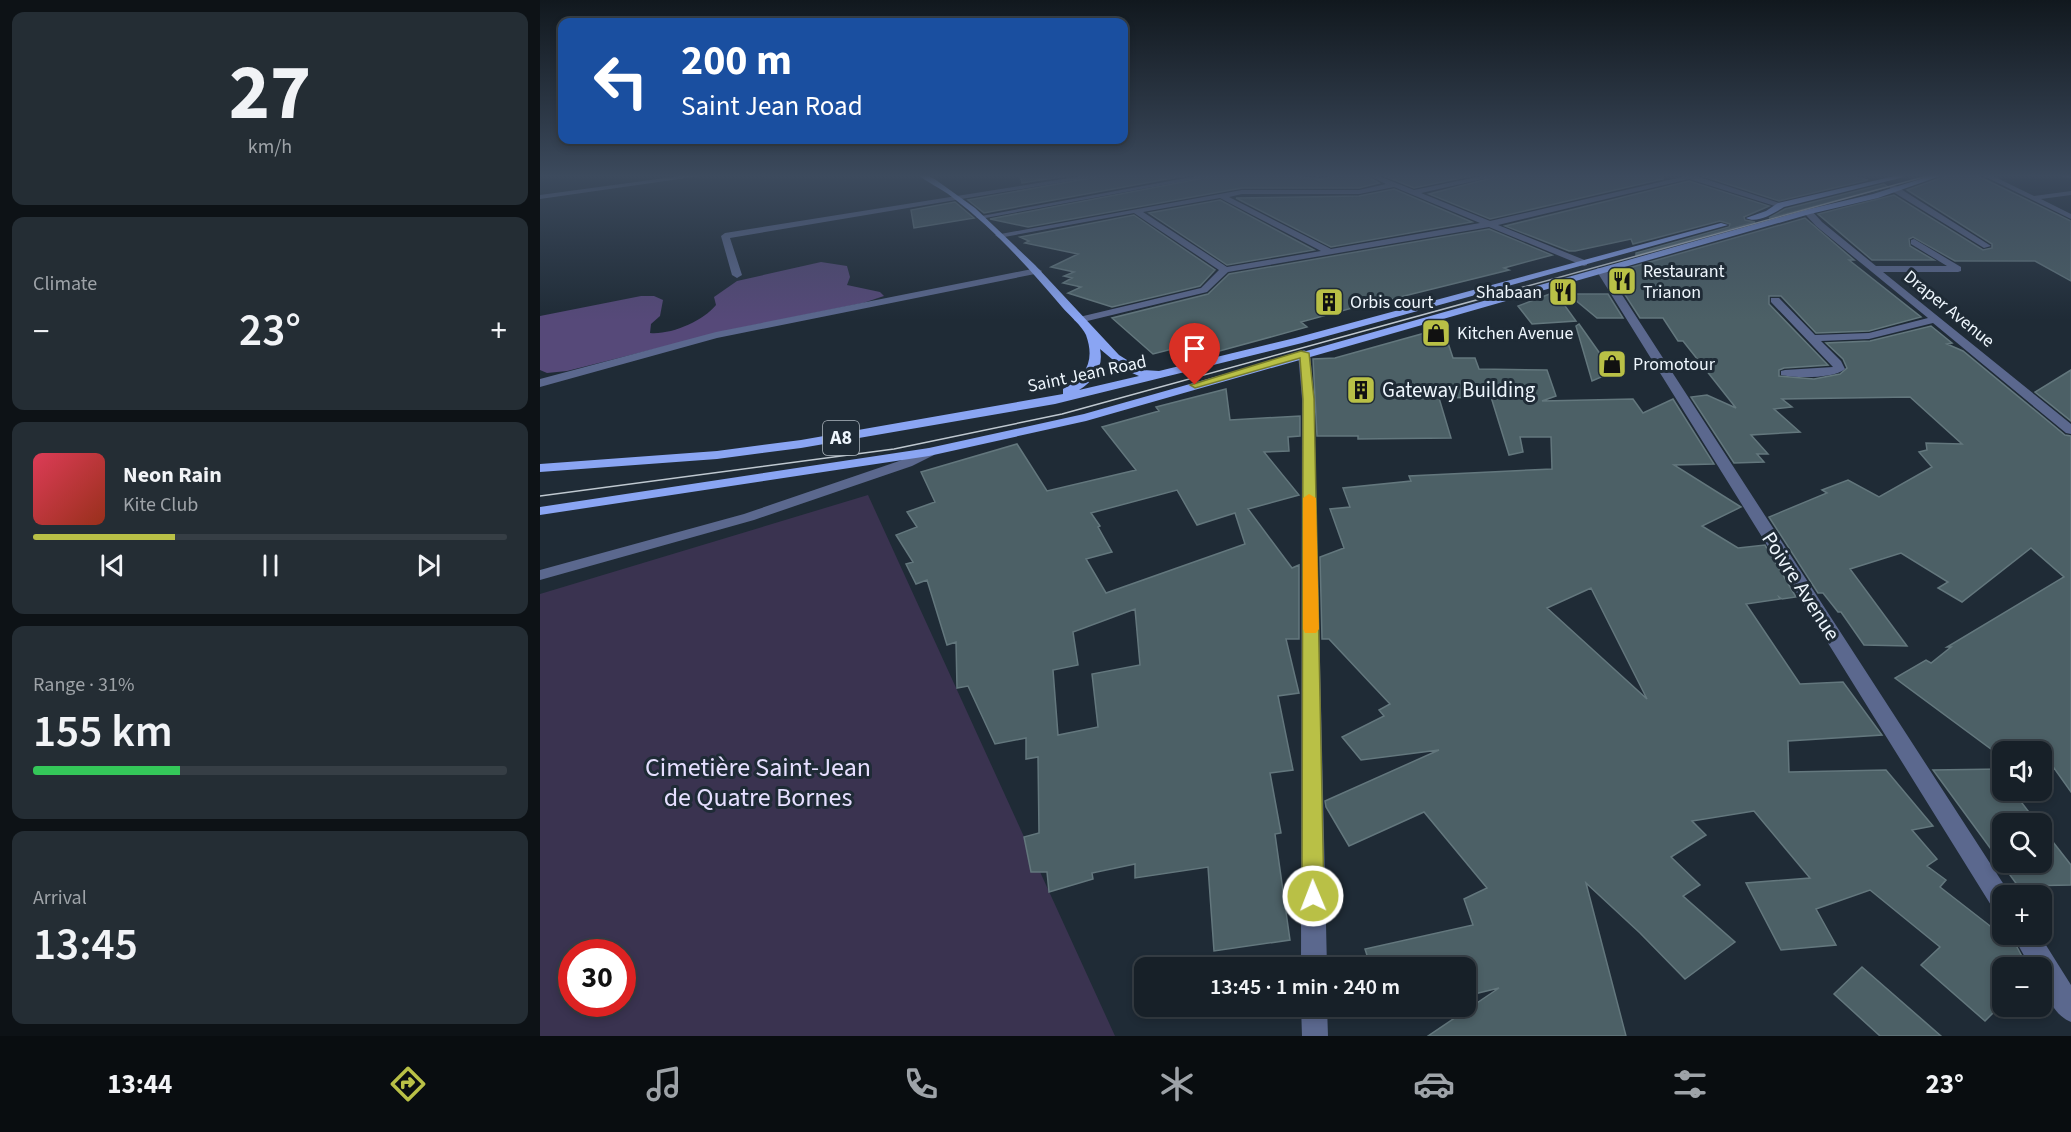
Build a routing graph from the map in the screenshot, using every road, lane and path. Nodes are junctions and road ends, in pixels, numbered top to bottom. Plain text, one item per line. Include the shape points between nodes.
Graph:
1 (802, 223) edge
2 (986, 223) edge
3 (1068, 223) edge
4 (1155, 223) edge
5 (1275, 223) edge
6 (1730, 223) edge
7 (1768, 223) edge
8 (1821, 223) edge
9 (1950, 223) edge
10 (1490, 224) joint
11 (999, 236) junction
12 (1914, 242) dead end
13 (1987, 246) dead end
14 (1330, 252) junction
15 (1584, 263) junction
16 (1874, 269) junction
17 (1225, 270) junction
18 (1601, 270) junction
19 (1037, 272) junction
20 (737, 275) dead end
21 (1775, 300) dead end
22 (1936, 319) junction
23 (1082, 324) junction
24 (1812, 338) junction
25 (1304, 353) junction
26 (1172, 373) junction
27 (1785, 373) dead end
28 (540, 383) edge
29 (992, 412) junction
30 (2071, 430) edge
31 (929, 452) junction
32 (540, 468) edge
33 (607, 501) junction
34 (540, 512) edge
35 (540, 520) edge
36 (540, 575) edge
37 (1992, 886) edge
38 (2031, 945) edge
39 (1314, 957) edge
40 (2071, 1009) edge
41 (1314, 1017) edge
42 (1315, 1036) edge

1 - 20 street via 725,236
2 - 11 main road
3 - 11 street
4 - 17 street
5 - 14 street
6 - 15 main road, Saint Jean Road / A8
7 - 18 main road, Saint Jean Road
8 - 16 street, Draper Avenue
9 - 13 street
10 - 14 street
10 - 15 street
11 - 19 main road
12 - 16 street via 1958,269
14 - 17 street
15 - 26 main road, Saint Jean Road / A8
16 - 22 street, Draper Avenue
17 - 23 street via 1204,290
18 - 25 main road, Saint Jean Road
18 - 37 street, Poivre Avenue
19 - 23 main road
19 - 28 street via 716,335
21 - 24 street
22 - 24 street via 1869,336
22 - 30 street, Draper Avenue
23 - 26 main road via 1132,369 1140,373
23 - 29 main road via 1097,352 1095,369 1089,378 1078,388
24 - 27 street via 1839,369
25 - 31 main road, Saint Jean Road via 1086,417
25 - 39 street via 1308,399
26 - 29 main road, Saint Jean Road / A8
29 - 32 main road, Saint Jean Road / A8 via 790,446
31 - 33 main road, Saint Jean Road
31 - 36 street via 749,516
33 - 34 main road
33 - 35 main road
38 - 40 street
41 - 42 street

